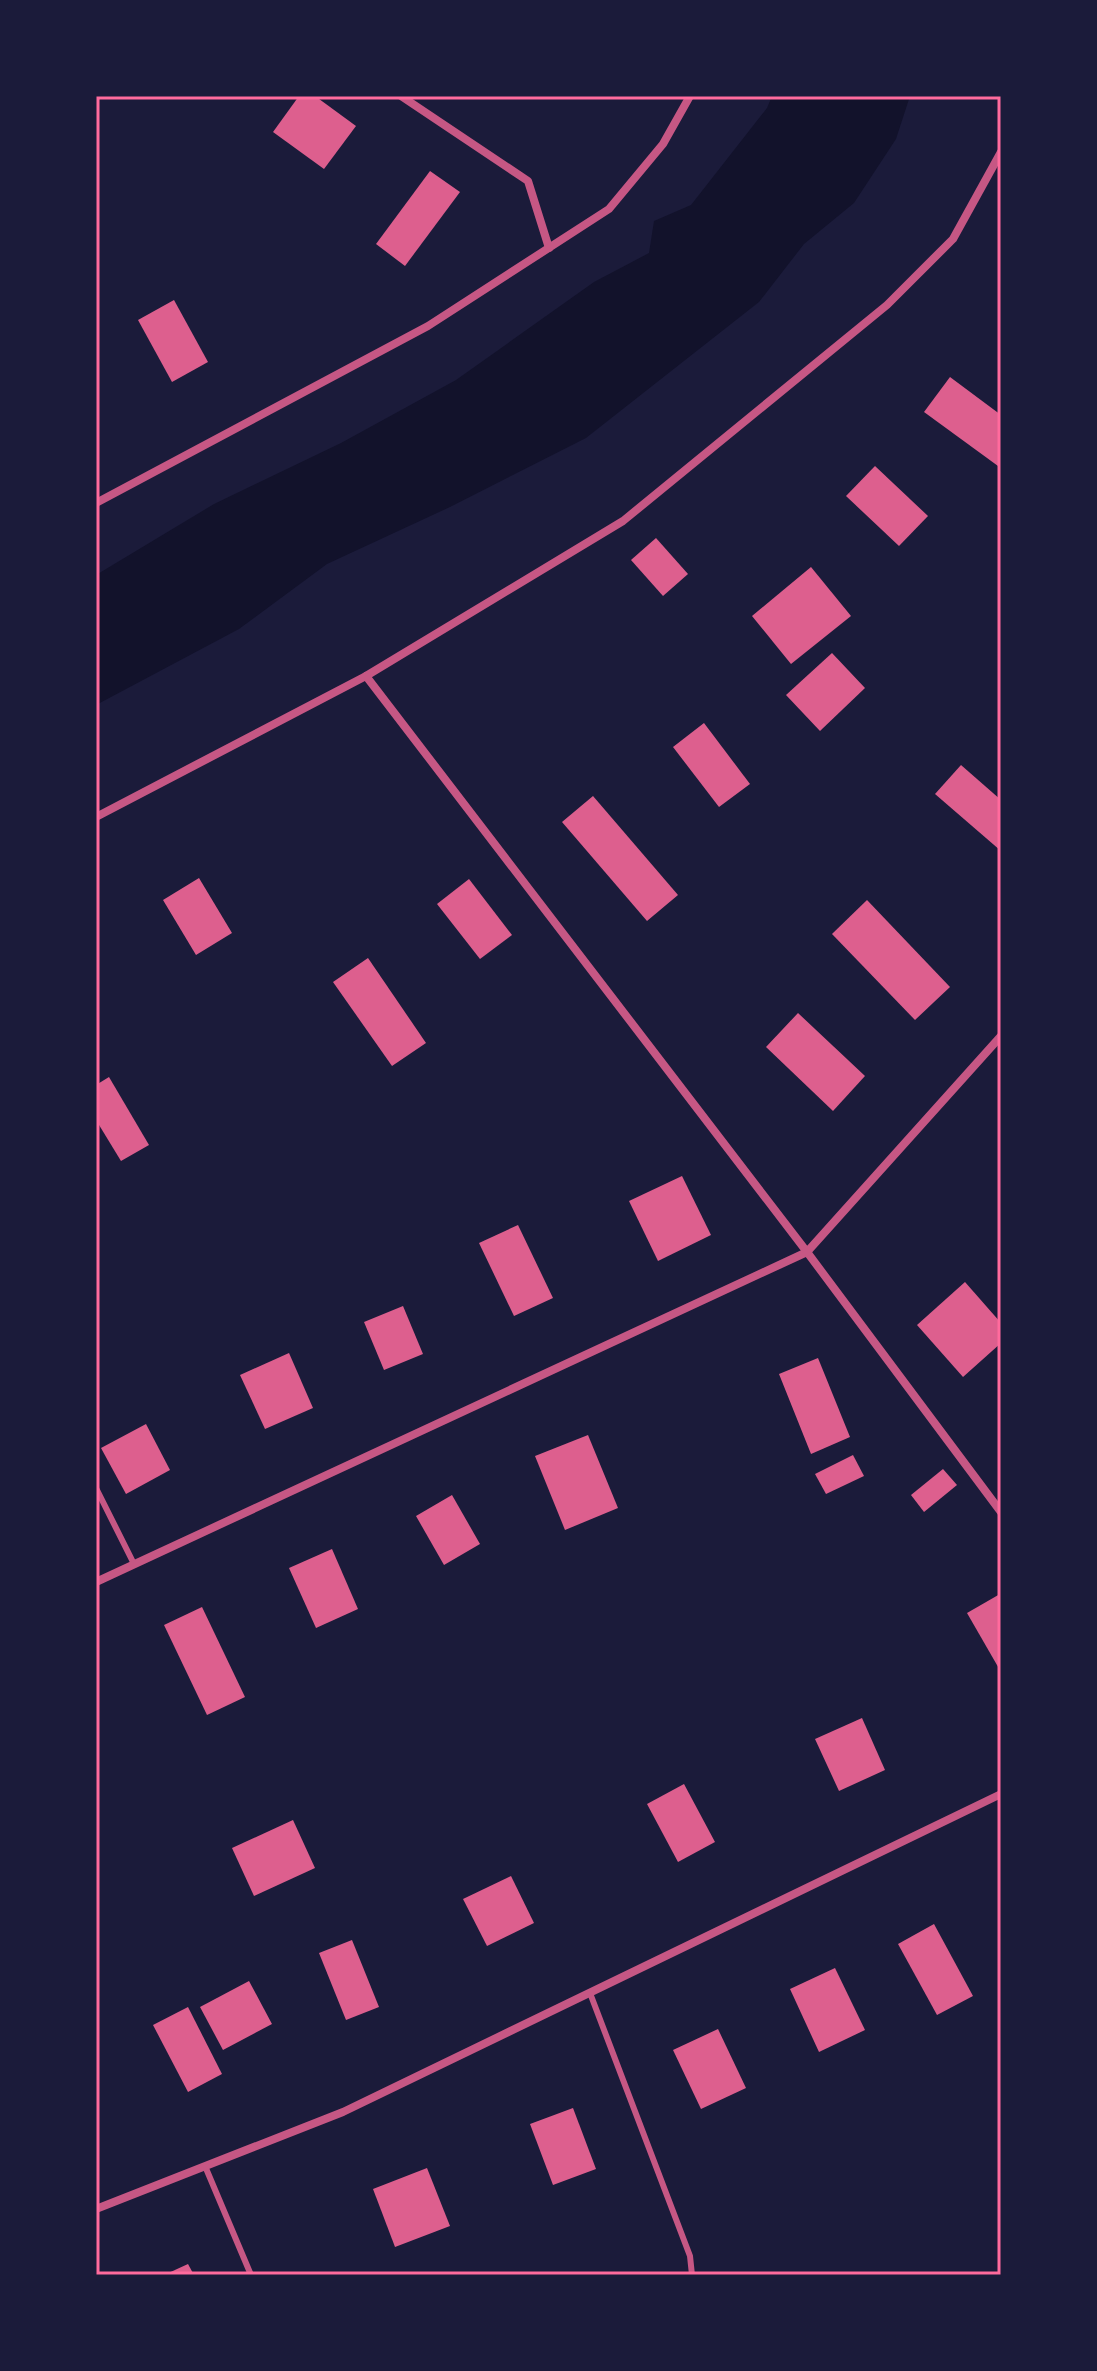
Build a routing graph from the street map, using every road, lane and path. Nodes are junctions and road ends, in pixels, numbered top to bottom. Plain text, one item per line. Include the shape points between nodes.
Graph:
1 (401, 96) edge
2 (690, 96) edge
3 (1001, 152) edge
4 (549, 248) junction
5 (96, 503) edge
6 (366, 676) junction
7 (96, 817) edge
8 (1001, 1036) edge
9 (807, 1252) junction
10 (96, 1488) edge
11 (1001, 1512) edge
12 (134, 1564) junction
13 (96, 1582) edge
14 (1001, 1794) edge
15 (590, 1993) junction
16 (205, 2166) junction
17 (96, 2209) edge
18 (251, 2275) edge
19 (692, 2275) edge

1 - 4 street via 528,181
2 - 4 street via 663,144 609,209
3 - 6 street via 953,239 887,305 623,521
4 - 5 street via 428,326
6 - 7 street
6 - 9 street
8 - 9 street
9 - 11 street
9 - 12 street
10 - 12 lane
12 - 13 street
14 - 15 street
15 - 16 street via 343,2112
15 - 19 lane via 690,2256
16 - 17 street
16 - 18 lane

